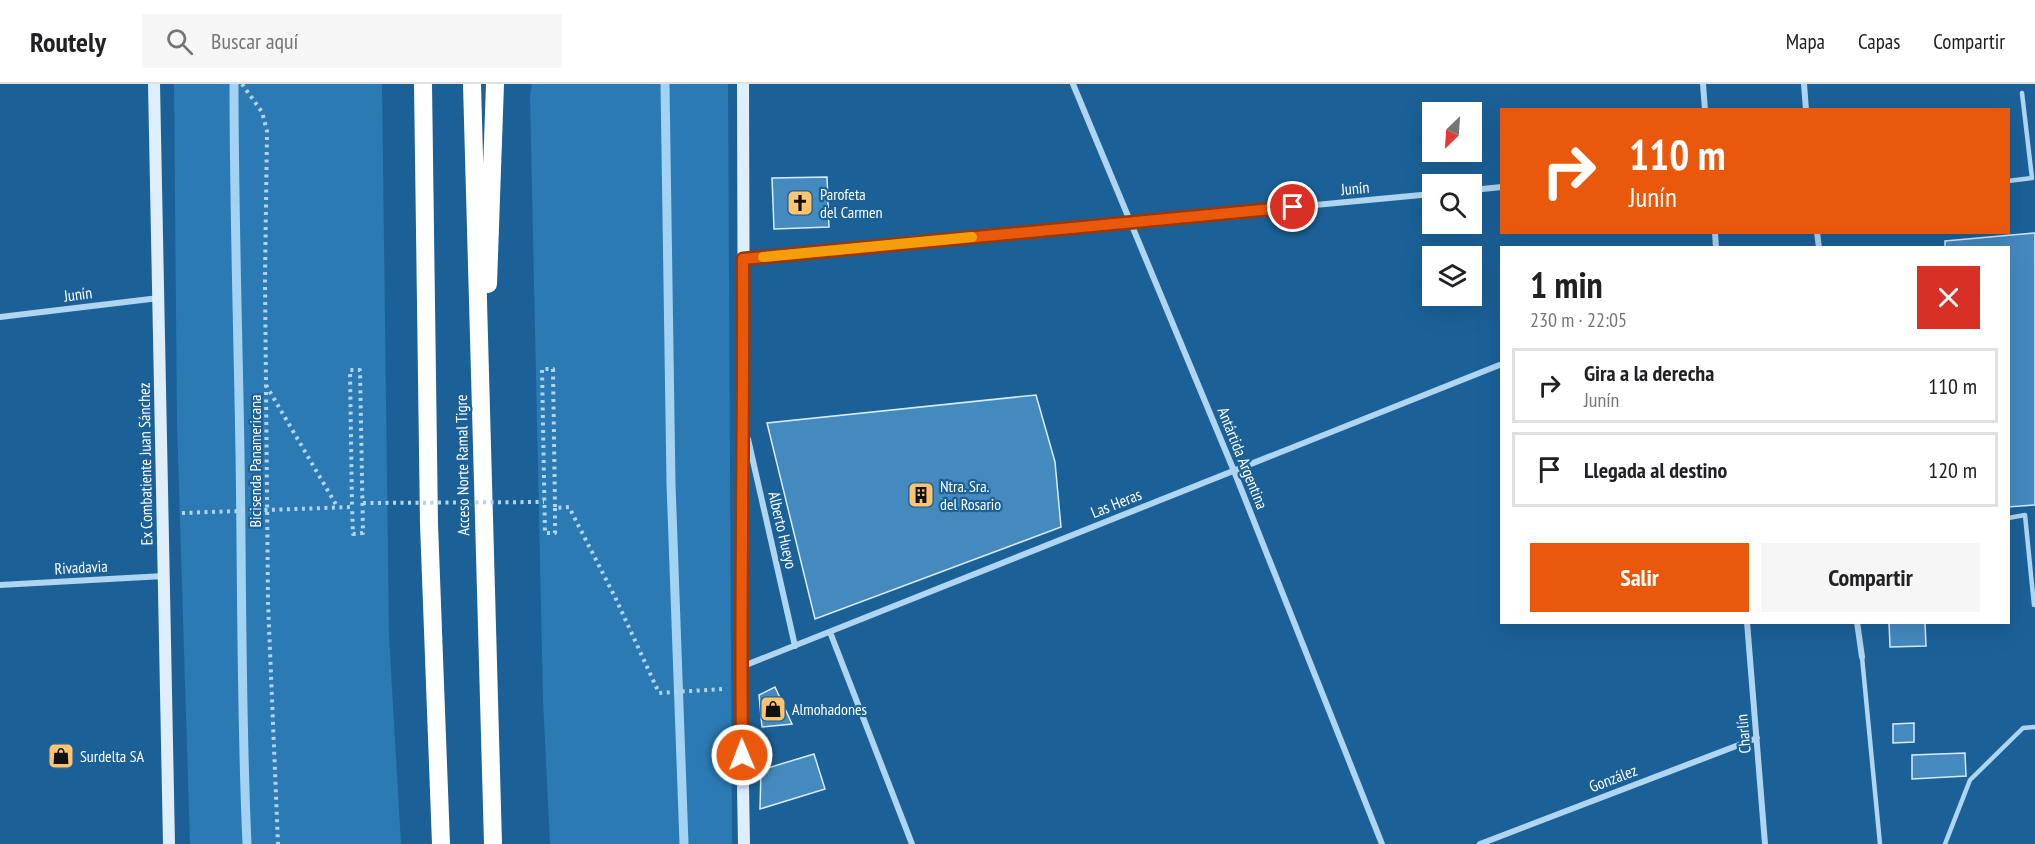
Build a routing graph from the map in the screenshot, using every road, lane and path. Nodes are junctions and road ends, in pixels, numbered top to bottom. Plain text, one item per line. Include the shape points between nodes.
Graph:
1 (154, 84) edge
2 (242, 84) edge
3 (472, 84) edge
4 (495, 84) edge
5 (743, 84) edge
6 (1073, 84) edge
7 (1703, 84) edge
8 (1804, 84) edge
9 (422, 88) edge
10 (2022, 93) dead end
11 (1705, 108) edge
12 (1806, 108) edge
13 (2010, 181) edge
14 (1500, 187) edge
15 (1482, 189) edge
16 (1422, 195) edge
17 (1131, 222) junction
18 (743, 259) junction
19 (159, 298) junction
20 (0, 317) edge
21 (1500, 365) edge
22 (266, 385) junction
23 (744, 420) junction
24 (1234, 471) junction
25 (483, 475) junction
26 (544, 501) junction
27 (363, 503) junction
28 (352, 507) junction
29 (338, 508) junction
30 (555, 508) junction
31 (267, 510) junction
32 (162, 513) junction
33 (2010, 518) edge
34 (164, 576) junction
35 (0, 585) edge
36 (2034, 605) edge
37 (1747, 624) edge
38 (1857, 624) edge
39 (830, 632) junction
40 (795, 646) junction
41 (1862, 657) joint
42 (741, 668) junction
43 (741, 688) junction
44 (2035, 727) edge
45 (1756, 738) junction
46 (169, 844) edge
47 (278, 844) edge
48 (441, 844) edge
49 (493, 844) edge
50 (744, 844) edge
51 (912, 844) edge
52 (1382, 844) edge
53 (1480, 844) edge
54 (1765, 844) edge
55 (1880, 844) edge
56 (1945, 844) edge

1 - 19 street, Ex Combatiente Juan Sánchez
2 - 22 path, Bicisenda Panamericana via 262,112 267,131
3 - 25 highway, Acceso Norte Ramal Tigre
4 - 25 highway
5 - 18 street
6 - 17 street, Antártida Argentina
7 - 11 street
8 - 12 street
9 - 48 highway, Acceso Norte Ramal Tigre via 429,524
10 - 13 lane via 2032,178
14 - 15 street
16 - 17 street, Junín
17 - 18 street, Junín
17 - 24 street, Antártida Argentina
18 - 23 street
19 - 20 street, Junín
19 - 32 street, Ex Combatiente Juan Sánchez
21 - 24 street, Las Heras
22 - 29 path
22 - 31 path, Bicisenda Panamericana
23 - 40 street, Alberto Hueyo
23 - 42 street
24 - 39 street, Las Heras
24 - 52 street, Antártida Argentina
25 - 49 highway, Acceso Norte Ramal Tigre
26 - 27 path, bridge
26 - 30 path via 545,533 555,533
26 - 30 path via 542,369 553,369
27 - 28 path via 363,533 353,534
27 - 28 path via 360,370 350,370
28 - 29 path
29 - 31 path
30 - 43 path via 569,507 659,693
31 - 32 path
31 - 47 path, Bicisenda Panamericana
32 - 34 street, Ex Combatiente Juan Sánchez
33 - 36 lane via 2025,515
34 - 35 street, Rivadavia
34 - 46 street, Ex Combatiente Juan Sánchez
37 - 45 street, Charlín
38 - 41 street
39 - 40 street, Las Heras
39 - 51 street
40 - 42 street, Las Heras
41 - 55 lane
42 - 43 street
43 - 50 street
44 - 56 lane via 2023,728 1970,780
45 - 53 street, González
45 - 54 street, Charlín

